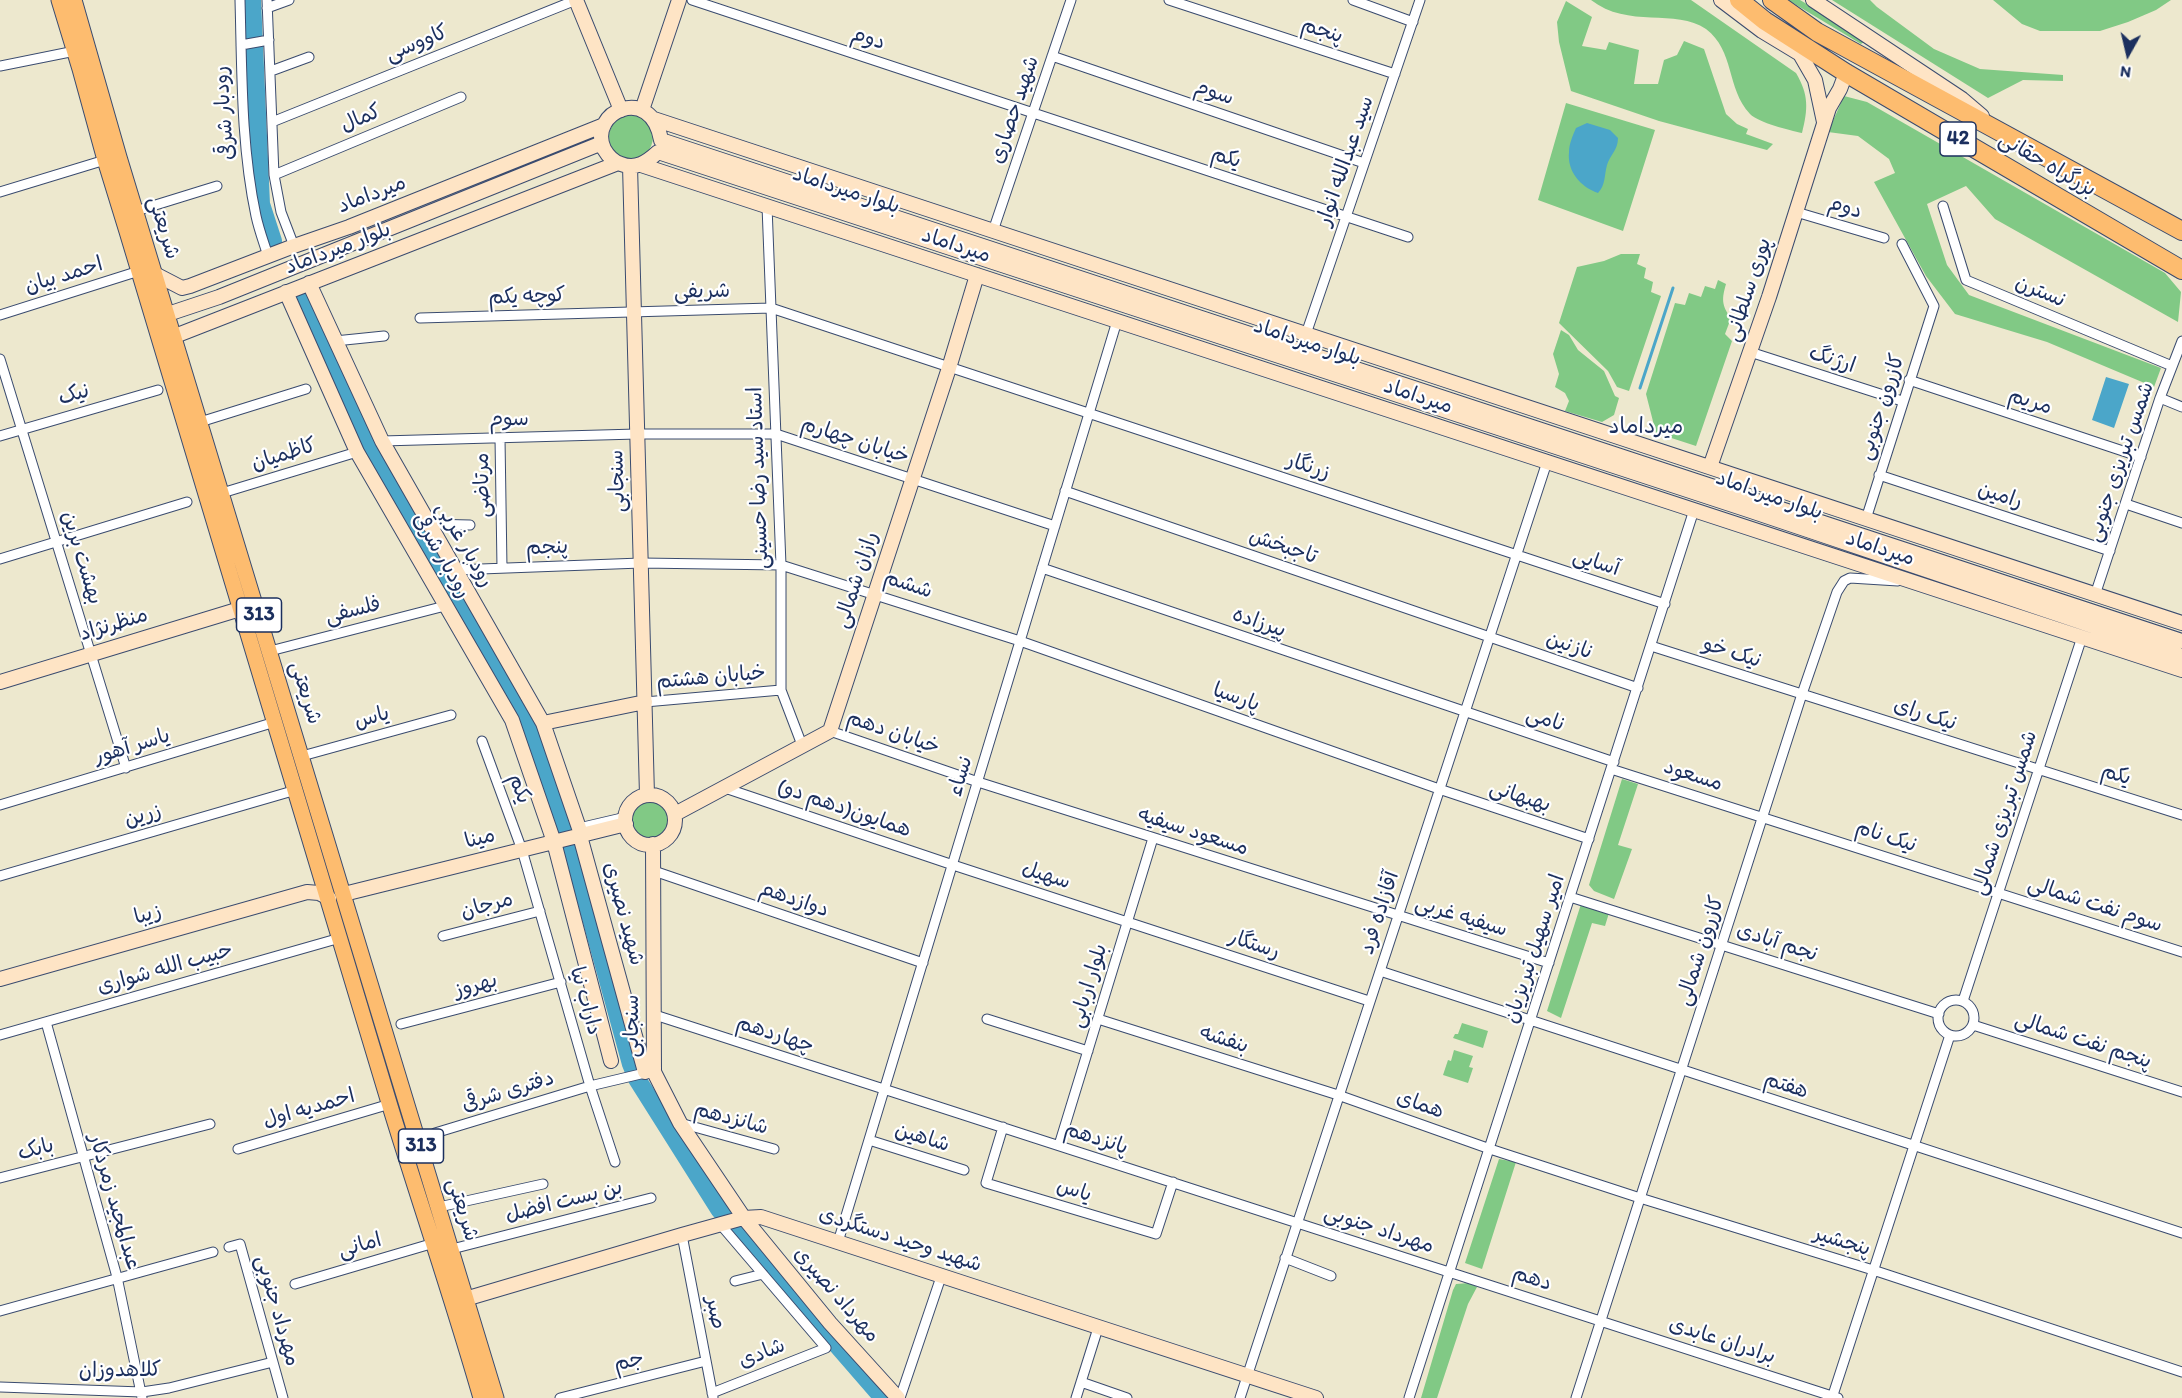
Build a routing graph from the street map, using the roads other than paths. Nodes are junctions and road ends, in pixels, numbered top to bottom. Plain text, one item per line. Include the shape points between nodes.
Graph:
1 (59, 0) edge
2 (74, 0) edge
3 (240, 0) edge
4 (289, 0) edge
5 (576, 0) edge
6 (679, 0) edge
7 (692, 0) edge
8 (1071, 0) edge
9 (1169, 0) edge
10 (1353, 0) edge
11 (1420, 0) edge
12 (1721, 0) edge
13 (1739, 0) edge
14 (1772, 0) edge
15 (1814, 0) edge
16 (267, 4) edge
17 (1413, 22) junction
18 (269, 40) junction
19 (242, 45) junction
20 (75, 51) junction
21 (309, 57) dead end
22 (1052, 57) junction
23 (0, 66) edge
24 (271, 71) junction
25 (1846, 73) junction
26 (1395, 74) junction
27 (461, 97) dead end
28 (621, 110) junction
29 (642, 110) junction
30 (1033, 113) junction
31 (654, 119) junction
32 (272, 122) junction
33 (1824, 124) junction
34 (604, 125) junction
35 (2014, 141) junction
36 (603, 143) junction
37 (659, 146) junction
38 (105, 160) junction
39 (1364, 163) junction
40 (630, 165) junction
41 (536, 169) junction
42 (274, 175) junction
43 (217, 186) dead end
44 (548, 190) junction
45 (0, 192) edge
46 (767, 206) junction
47 (1943, 206) dead end
48 (136, 211) junction
49 (1796, 212) junction
50 (1346, 216) junction
51 (410, 219) junction
52 (349, 227) junction
53 (993, 231) junction
54 (2182, 231) edge
55 (1408, 237) dead end
56 (1884, 238) dead end
57 (1902, 244) dead end
58 (294, 246) junction
59 (268, 256) junction
60 (2182, 270) edge
61 (139, 272) junction
62 (155, 274) junction
63 (977, 275) junction
64 (309, 284) junction
65 (286, 292) junction
66 (219, 297) junction
67 (771, 308) junction
68 (635, 311) junction
69 (0, 315) edge
70 (225, 315) junction
71 (161, 317) junction
72 (420, 318) dead end
73 (1117, 321) junction
74 (1306, 334) junction
75 (384, 336) dead end
76 (167, 339) junction
77 (336, 341) junction
78 (2182, 341) edge
79 (1750, 352) junction
80 (0, 359) edge
81 (2172, 366) junction
82 (949, 368) junction
83 (1909, 380) junction
84 (306, 389) dead end
85 (158, 390) dead end
86 (2160, 398) junction
87 (1902, 402) junction
88 (2182, 407) edge
89 (1447, 411) junction
90 (1089, 414) junction
91 (201, 422) junction
92 (22, 429) junction
93 (637, 434) junction
94 (776, 434) junction
95 (0, 436) edge
96 (1469, 436) junction
97 (500, 438) junction
98 (382, 441) junction
99 (357, 452) junction
100 (2141, 457) junction
101 (1547, 462) junction
102 (1710, 468) junction
103 (1879, 475) junction
104 (912, 479) junction
105 (1065, 491) junction
106 (222, 493) junction
107 (187, 502) dead end
108 (2126, 504) junction
109 (1694, 510) junction
110 (1866, 519) junction
111 (429, 524) junction
112 (2182, 524) edge
113 (470, 525) dead end
114 (1055, 526) junction
115 (57, 542) junction
116 (2110, 551) junction
117 (1516, 555) junction
118 (0, 559) edge
119 (642, 563) junction
120 (781, 565) junction
121 (502, 568) junction
122 (1042, 568) junction
123 (454, 570) junction
124 (1910, 580) junction
125 (875, 593) junction
126 (2095, 594) junction
127 (1665, 604) junction
128 (445, 606) junction
129 (240, 609) junction
130 (2003, 611) junction
131 (2050, 613) junction
132 (2182, 623) edge
133 (1489, 637) junction
134 (2082, 637) junction
135 (1020, 640) junction
136 (2182, 641) edge
137 (1651, 646) junction
138 (270, 651) junction
139 (91, 654) junction
140 (2182, 656) edge
141 (2182, 670) edge
142 (0, 682) edge
143 (1638, 688) junction
144 (781, 690) junction
145 (1802, 694) junction
146 (645, 702) junction
147 (1464, 713) junction
148 (452, 715) dead end
149 (275, 722) junction
150 (543, 723) junction
151 (830, 731) junction
152 (482, 741) dead end
153 (802, 745) junction
154 (302, 756) junction
155 (1613, 766) junction
156 (126, 768) junction
157 (2038, 769) junction
158 (978, 782) junction
159 (722, 787) junction
160 (1439, 789) junction
161 (296, 790) junction
162 (647, 795) junction
163 (0, 805) edge
164 (675, 814) junction
165 (2182, 815) edge
166 (1763, 817) junction
167 (626, 821) junction
168 (579, 832) junction
169 (1153, 838) junction
170 (1589, 839) junction
171 (554, 842) junction
172 (653, 844) junction
173 (522, 850) junction
174 (953, 865) junction
175 (654, 871) junction
176 (0, 876) edge
177 (1998, 892) junction
178 (337, 896) junction
179 (1570, 897) junction
180 (540, 911) junction
181 (1397, 916) junction
182 (1128, 922) junction
183 (443, 936) dead end
184 (340, 938) junction
185 (1722, 944) junction
186 (2182, 952) edge
187 (923, 963) junction
188 (1549, 963) junction
189 (1380, 971) junction
190 (0, 979) edge
191 (561, 982) junction
192 (1369, 1001) junction
193 (1963, 1001) junction
194 (1939, 1014) junction
195 (655, 1015) junction
196 (987, 1019) dead end
197 (1098, 1019) junction
198 (1530, 1021) junction
199 (46, 1022) junction
200 (401, 1024) dead end
201 (1973, 1025) junction
202 (0, 1035) edge
203 (1950, 1035) junction
204 (1088, 1051) junction
205 (611, 1061) dead end
206 (1681, 1071) junction
207 (649, 1072) junction
208 (590, 1086) junction
209 (885, 1089) junction
210 (2182, 1092) edge
211 (1338, 1095) junction
212 (390, 1104) junction
213 (680, 1123) junction
214 (210, 1124) dead end
215 (1003, 1127) junction
216 (435, 1133) dead end
217 (869, 1140) junction
218 (1059, 1145) junction
219 (1914, 1146) junction
220 (238, 1149) dead end
221 (774, 1149) dead end
222 (1490, 1149) junction
223 (82, 1156) junction
224 (424, 1158) junction
225 (408, 1162) junction
226 (615, 1162) dead end
227 (964, 1170) dead end
228 (0, 1178) edge
229 (1173, 1182) junction
230 (543, 1184) dead end
231 (651, 1198) dead end
232 (1640, 1198) junction
233 (439, 1207) junction
234 (732, 1221) junction
235 (1297, 1222) junction
236 (2182, 1233) edge
237 (682, 1234) junction
238 (838, 1242) junction
239 (434, 1243) junction
240 (229, 1247) dead end
241 (452, 1249) junction
242 (213, 1252) dead end
243 (1285, 1258) junction
244 (1873, 1270) junction
245 (1451, 1271) junction
246 (763, 1274) junction
247 (941, 1276) junction
248 (1331, 1276) dead end
249 (117, 1277) junction
250 (735, 1281) dead end
251 (295, 1284) dead end
252 (461, 1296) junction
253 (0, 1311) edge
254 (1601, 1320) junction
255 (1098, 1328) junction
256 (706, 1361) junction
257 (273, 1362) junction
258 (2182, 1372) edge
259 (1246, 1376) junction
260 (1081, 1382) junction
261 (0, 1388) edge
262 (48, 1394) edge
263 (88, 1395) edge
264 (124, 1395) edge
265 (142, 1395) edge
266 (712, 1395) edge
267 (1834, 1397) edge
268 (283, 1398) edge
269 (481, 1398) edge
270 (496, 1398) edge
271 (561, 1398) edge
272 (899, 1398) edge
273 (1076, 1398) edge
274 (1127, 1398) edge
275 (1240, 1398) edge
276 (1316, 1398) edge
277 (1409, 1398) edge
278 (1576, 1398) edge

1 - 20 main road, شریعتی / 313
2 - 48 main road, شریعتی / 313
3 - 19 street, رودبار شرقی
4 - 16 street
5 - 28 main road
5 - 32 street, کاووسی
6 - 29 main road
7 - 30 street, دوم
8 - 22 street, شهید حصاری
9 - 26 street, پنجم
10 - 17 street
11 - 17 street, سید عبدالله انوار
12 - 33 main road via 1800,54 1815,80
13 - 25 highway, بزرگراه حقانی / 42
14 - 35 highway, بزرگراه حقانی / 42 via 1817,32
15 - 35 main road via 1962,99
16 - 18 street
17 - 26 street, سید عبدالله انوار
18 - 19 street
18 - 24 street
19 - 59 street, رودبار شرقی via 250,180
20 - 23 street
20 - 38 main road, شریعتی / 313
21 - 24 street
22 - 30 street, شهید حصاری
22 - 39 street, سوم
24 - 32 street
25 - 33 main road, پوری سلطانی
25 - 60 highway, بزرگراه حقانی / 42
26 - 39 street, سید عبدالله انوار
27 - 42 street, کمال
28 - 29 main road
28 - 34 main road
29 - 31 main road
30 - 50 street, یکم
30 - 53 street, شهید حصاری
31 - 37 main road
31 - 53 main road, میرداماد
32 - 42 street
33 - 49 main road, پوری سلطانی
34 - 36 main road
34 - 52 main road, میرداماد
35 - 54 highway, بزرگراه حقانی / 42
36 - 40 main road via 610,157
36 - 41 main road, بلوار میرداماد
37 - 40 main road
37 - 89 main road, بلوار میرداماد
37 - 136 main road, بلوار میرداماد
38 - 45 street
38 - 61 main road, شریعتی / 313
39 - 50 street, سید عبدالله انوار
40 - 44 main road, بلوار میرداماد
40 - 46 main road, میرداماد
40 - 68 main road, سنجابی
41 - 44 main road via 560,171 561,176
41 - 51 main road, بلوار میرداماد
42 - 58 street via 281,212
43 - 48 street
44 - 64 main road, بلوار میرداماد
46 - 63 main road, میرداماد
46 - 67 street, استاد سید رضا حسینی
47 - 81 street, نسترن via 1966,280
48 - 62 main road, شریعتی / 313
49 - 56 street, دوم
49 - 79 main road, پوری سلطانی
50 - 55 street, یکم
50 - 74 street, سید عبدالله انوار
51 - 52 main road
51 - 66 main road, بلوار میرداماد
52 - 58 main road, میرداماد
53 - 74 main road, میرداماد
57 - 83 street, کازرون جنوبی via 1934,306
58 - 59 main road, میرداماد
59 - 62 main road, میرداماد via 182,288
61 - 69 street, احمد بیان
61 - 71 main road, شریعتی / 313
62 - 71 main road, شریعتی / 313
63 - 73 main road, میرداماد
63 - 82 main road, رازان شمالی
64 - 65 main road, بلوار میرداماد
64 - 77 main road, رودبار غربی
65 - 70 main road, بلوار میرداماد
65 - 99 main road, رودبار شرقی
66 - 70 main road via 217,308
66 - 71 main road, بلوار میرداماد
67 - 68 street, شریفی
67 - 82 street
67 - 94 street, استاد سید رضا حسینی
68 - 72 street, کوچه یکم
68 - 93 main road, سنجابی
70 - 76 main road, بلوار میرداماد
71 - 76 main road, شریعتی / 313
73 - 90 street, نساء
73 - 96 main road, میرداماد
74 - 102 main road, میرداماد
75 - 77 street
76 - 91 main road, شریعتی / 313
76 - 129 main road, شریعتی / 313
77 - 98 main road, رودبار غربی
78 - 81 street, شمس تبریزی جنوبی
79 - 87 street, ارژنگ
79 - 102 main road, پوری سلطانی
80 - 92 street, بهشت برین
81 - 86 street, شمس تبریزی جنوبی
82 - 90 street
82 - 104 main road, رازان شمالی
83 - 87 street, کازرون جنوبی
83 - 100 street, مریم
84 - 91 street
85 - 92 street, نیک
86 - 88 street
86 - 100 street, شمس تبریزی جنوبی
87 - 103 street, کازرون جنوبی
89 - 96 main road
89 - 131 main road, بلوار میرداماد
90 - 105 street, نساء
90 - 117 street, زرنگار
91 - 106 main road, شریعتی / 313
92 - 95 street, نیک
92 - 115 street, بهشت برین
93 - 94 street, خیابان چهارم
93 - 97 street, سوم
93 - 119 main road, سنجابی
94 - 104 street, خیابان چهارم
94 - 120 street, استاد سید رضا حسینی
96 - 101 main road, میرداماد
97 - 98 street, سوم
97 - 121 street, مرتاضی
98 - 111 main road, رودبار غربی
99 - 106 street, کاظمیان
99 - 128 main road, رودبار شرقی
100 - 108 street, شمس تبریزی جنوبی
101 - 109 main road, میرداماد
101 - 117 street, آقازاده فرد
102 - 110 main road, میرداماد
103 - 110 street, کازرون جنوبی
103 - 116 street, رامین
104 - 114 street, خیابان چهارم
104 - 125 main road, رازان شمالی
105 - 114 street, نساء
105 - 133 street, تاجبخش
106 - 138 main road, شریعتی / 313
107 - 115 street
108 - 112 street
108 - 116 street, شمس تبریزی جنوبی
109 - 124 main road, میرداماد
109 - 127 street, امیر سهیل تبریزیان
110 - 126 main road, میرداماد
111 - 113 street
111 - 123 main road, رودبار غربی
114 - 122 street, نساء
115 - 118 street
115 - 139 street, بهشت برین
116 - 126 street, شمس تبریزی جنوبی
117 - 127 street, آسایی
117 - 133 street, آقازاده فرد
119 - 120 street, ششم
119 - 121 street, پنجم
119 - 146 main road, سنجابی
120 - 125 street, ششم
120 - 144 street, استاد سید رضا حسینی
121 - 123 street, پنجم
122 - 135 street, نساء
122 - 147 street, پیرزاده
123 - 150 main road, رودبار غربی
124 - 130 main road, میرداماد
124 - 145 street, کازرون شمالی via 1844,581
125 - 135 street, ششم
125 - 151 main road, رازان شمالی
126 - 132 main road, میرداماد
127 - 137 street, امیر سهیل تبریزیان
128 - 138 street, فلسفی
128 - 171 main road, رودبار شرقی via 512,720
129 - 139 main road, منظرنژاد
129 - 149 main road, شریعتی / 313
130 - 131 main road
130 - 134 main road, میرداماد
131 - 140 main road, بلوار میرداماد
133 - 143 street, نازنین
133 - 147 street, آقازاده فرد
134 - 141 main road, میرداماد
134 - 157 street, شمس تبریزی شمالی
135 - 158 street, نساء
135 - 160 street, پارسیا
137 - 143 street, امیر سهیل تبریزیان
137 - 145 street, نیک خو
138 - 154 main road, شریعتی / 313
139 - 142 main road, منظرنژاد
139 - 156 street, بهشت برین
143 - 155 street, امیر سهیل تبریزیان
144 - 146 street, خیابان هشتم
144 - 153 street, استاد سید رضا حسینی
145 - 157 street, نیک رای
145 - 166 street, کازرون شمالی
146 - 150 main road
146 - 162 main road, سنجابی
147 - 155 street, نامی
147 - 160 street, آقازاده فرد
148 - 154 street, یاس
149 - 156 street, یاسر آهور
149 - 161 main road, شریعتی / 313
150 - 168 main road, رودبار غربی
151 - 153 main road
151 - 158 street, خیابان دهم
152 - 173 street, یکم
153 - 159 main road
154 - 178 main road, شریعتی / 313
155 - 166 street, مسعود
155 - 170 street, امیر سهیل تبریزیان
156 - 163 street, یاسر آهور
157 - 165 street, یکم
157 - 177 street, شمس تبریزی شمالی
158 - 169 street, مسعود سیفیه
158 - 174 street, نساء
159 - 164 main road
159 - 174 street, همایون(دهم دو)
160 - 170 street, بهبهانی
160 - 181 street, آقازاده فرد
161 - 176 street, زرین
161 - 178 main road, 313
162 - 164 main road via 661,797
162 - 167 main road via 630,805
164 - 172 main road via 668,837
166 - 177 street, نیک نام
166 - 185 street, کازرون شمالی
167 - 168 main road, مینا
167 - 172 main road via 633,837
168 - 171 main road, مینا
168 - 207 main road, شهید نصیری
169 - 181 street, مسعود سیفیه
169 - 182 street, بلوار اربابی
170 - 179 street, امیر سهیل تبریزیان
171 - 173 main road, مینا
171 - 205 main road
172 - 175 main road, سنجابی
173 - 178 main road, مینا
173 - 180 street, داراب نیا
174 - 182 street, سهیل
174 - 187 street, نساء
175 - 187 street, دوازدهم
175 - 195 main road, سنجابی
177 - 186 street, سوم نفت شمالی
177 - 193 street, شمس تبریزی شمالی
178 - 184 main road, 313
178 - 190 main road, زیبا via 307,892
178 - 224 main road, شریعتی / 313
179 - 185 street, نجم آبادی
179 - 188 street, امیر سهیل تبریزیان
180 - 183 street, مرجان
180 - 191 street, داراب نیا
181 - 188 street, سیفیه غربی
181 - 189 street, آقازاده فرد
182 - 192 street, رستگار
182 - 197 street, بلوار اربابی
184 - 199 street, حبیب الله شواری
184 - 212 main road, شریعتی / 313
185 - 194 street, نجم آبادی
185 - 206 street, کازرون شمالی
187 - 209 street, نساء
188 - 198 street, امیر سهیل تبریزیان
189 - 192 street, آقازاده فرد
189 - 198 street, هفتم
191 - 200 street, بهروز
191 - 208 street, داراب نیا
192 - 211 street, آقازاده فرد
193 - 194 street via 1945,1003
193 - 201 street via 1974,1013
194 - 203 street via 1941,1029
195 - 207 main road, سنجابی
195 - 209 street, چهاردهم
196 - 204 street
197 - 204 street, بلوار اربابی
197 - 211 street, بنفشه
198 - 206 street, هفتم
198 - 222 street, امیر سهیل تبریزیان
199 - 202 street, حبیب الله شواری
199 - 223 street, عبدالمجید زمردکار
201 - 203 street via 1961,1036
201 - 210 street, پنجم نفت شمالی
203 - 219 street
204 - 218 street, بلوار اربابی
206 - 219 street, هفتم
206 - 232 street, کازرون شمالی
207 - 208 street, دفتری شرقی
207 - 213 main road, سنجابی
208 - 216 street, دفتری شرقی
208 - 226 street, داراب نیا
209 - 215 street, پانزدهم
209 - 217 street, نساء
211 - 222 street, همای
211 - 235 street, آقازاده فرد
212 - 220 street, احمدیه اول
212 - 225 main road, شریعتی / 313
213 - 221 street, شانزدهم
213 - 234 main road, سنجابی
214 - 223 street, بابک
215 - 218 street, پانزدهم
215 - 229 street, یاس via 986,1183 1156,1234
217 - 227 street, شاهین
217 - 238 street, نساء
218 - 229 street, پانزدهم
219 - 236 street, هفتم
219 - 244 street
222 - 232 street, پنجشیر
222 - 245 street, امیر سهیل تبریزیان
223 - 228 street, بابک
223 - 249 street, عبدالمجید زمردکار
224 - 225 main road
224 - 233 main road, شریعتی / 313
225 - 239 main road, شریعتی / 313
229 - 235 street, پانزدهم
230 - 233 street
231 - 241 street, بن بست افضل
232 - 244 street, پنجشیر
232 - 254 street, کازرون شمالی
233 - 241 main road, شریعتی / 313
234 - 237 main road, شهید وحید دستگردی
234 - 238 main road, شهید وحید دستگردی via 761,1217
234 - 246 street
234 - 272 main road, مهرداد نصیری
235 - 243 street, آقازاده فرد
235 - 245 street, مهرداد جنوبی
237 - 252 main road, شهید وحید دستگردی via 491,1292
237 - 256 street, صبر
238 - 247 main road, شهید وحید دستگردی
239 - 251 street, امانی
239 - 252 main road, شریعتی / 313
240 - 257 street, مهرداد جنوبی via 240,1244
241 - 252 main road, شریعتی / 313
242 - 249 street
243 - 248 street
243 - 259 street, آقازاده فرد
244 - 258 street, پنجشیر
244 - 267 street
245 - 254 street, دهم
245 - 277 street, امیر سهیل تبریزیان
246 - 250 street
246 - 266 street, شادی via 826,1348
247 - 255 main road, شهید وحید دستگردی
247 - 272 street
249 - 253 street
249 - 265 street, عبدالمجید زمردکار
252 - 269 main road, شریعتی / 313
252 - 270 main road, شریعتی / 313
254 - 267 street, برادران عابدی
254 - 278 street, کازرون شمالی
255 - 259 main road, شهید وحید دستگردی
255 - 260 street
256 - 266 street, صبر
256 - 271 street, جم
257 - 265 street, کلاهدوزان
257 - 268 street, مهرداد جنوبی
259 - 275 street, آقازاده فرد
259 - 276 main road, شهید وحید دستگردی
260 - 273 street
260 - 274 street
261 - 262 street, کلاهدوزان
262 - 263 street, کلاهدوزان
263 - 264 street, کلاهدوزان
264 - 265 street, کلاهدوزان

